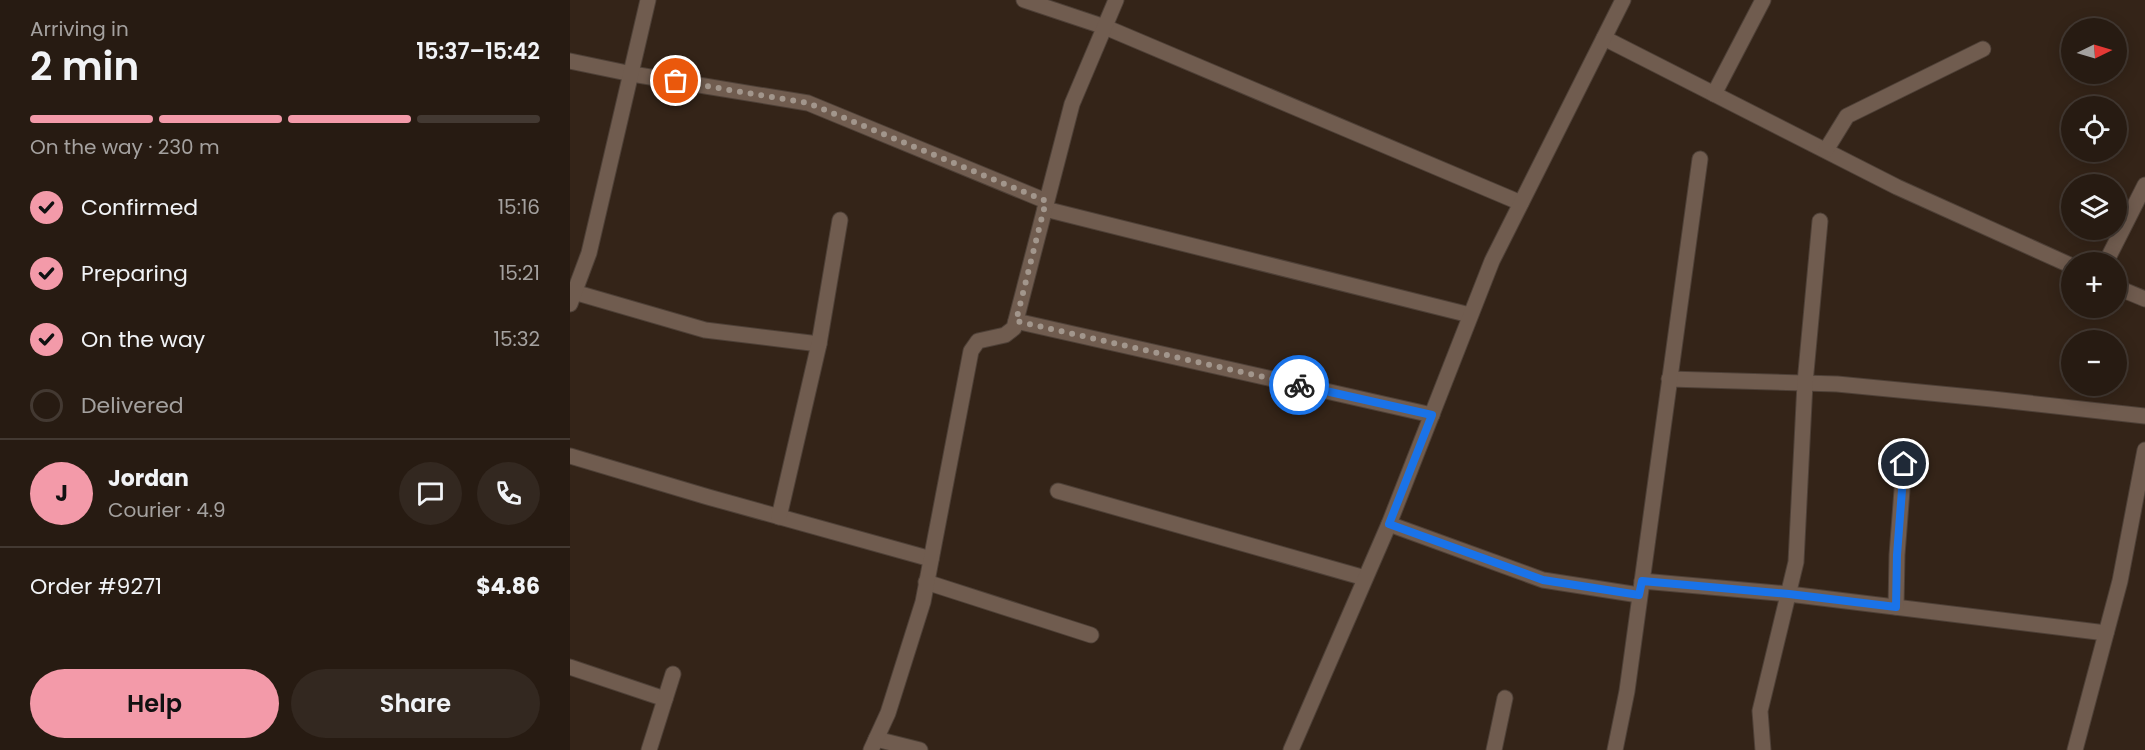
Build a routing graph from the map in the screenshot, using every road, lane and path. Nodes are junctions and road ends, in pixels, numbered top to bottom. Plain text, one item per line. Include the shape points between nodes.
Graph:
1 (648, 0) edge
2 (1023, 0) edge
3 (1116, 0) edge
4 (1623, 0) edge
5 (1762, 0) edge
6 (1105, 27) junction
7 (1604, 38) junction
8 (1983, 49) dead end
9 (570, 61) edge
10 (632, 74) junction
11 (1714, 94) junction
12 (1826, 150) junction
13 (1700, 159) dead end
14 (2145, 184) edge
15 (1521, 203) junction
16 (1046, 205) junction
17 (840, 220) dead end
18 (1820, 221) dead end
19 (2111, 252) edge
20 (2061, 261) edge
21 (2127, 292) edge
22 (571, 296) edge
23 (2145, 299) edge
24 (1470, 315) junction
25 (1016, 321) junction
26 (819, 344) junction
27 (1669, 379) junction
28 (1805, 383) junction
29 (1432, 415) junction
30 (2145, 416) edge
31 (2145, 450) edge
32 (570, 456) edge
33 (1904, 464) dead end
34 (1058, 491) dead end
35 (779, 517) junction
36 (1389, 524) junction
37 (931, 559) junction
38 (1365, 578) junction
39 (926, 582) junction
40 (1640, 588) junction
41 (1789, 594) junction
42 (1896, 607) junction
43 (2106, 633) junction
44 (1091, 635) dead end
45 (570, 667) edge
46 (673, 674) dead end
47 (1505, 698) dead end
48 (665, 699) junction
49 (873, 745) edge
50 (649, 750) edge
51 (920, 750) edge
52 (1292, 750) edge
53 (1494, 750) edge
54 (1616, 750) edge
55 (1763, 750) edge
56 (2075, 750) edge

1 - 10 street
2 - 6 street
3 - 6 street
4 - 7 street
5 - 11 street
6 - 15 street
6 - 16 street via 1072,104
7 - 11 street
7 - 15 street
8 - 12 street via 1847,116
9 - 10 street
10 - 16 street via 808,103
10 - 22 street via 589,253
11 - 12 street
12 - 20 street
13 - 27 street
14 - 19 street
15 - 24 street
16 - 24 street
16 - 25 street
17 - 26 street
18 - 28 street
21 - 23 street
22 - 26 street via 705,330
24 - 29 street
25 - 29 street
25 - 37 street via 1005,335 978,341 971,351
26 - 35 street
27 - 28 street
27 - 40 street
28 - 30 street
28 - 41 street via 1796,562
29 - 36 street
31 - 43 street
32 - 35 street
33 - 42 street
34 - 38 street
35 - 37 street
36 - 38 street
36 - 40 street via 1543,580
37 - 39 street
38 - 52 street
39 - 44 street
39 - 49 street via 888,713
40 - 41 street
40 - 54 street
41 - 42 street
41 - 55 street via 1760,711
42 - 43 street
43 - 56 street
45 - 48 street
46 - 48 street
47 - 53 street
48 - 50 street
49 - 51 street

